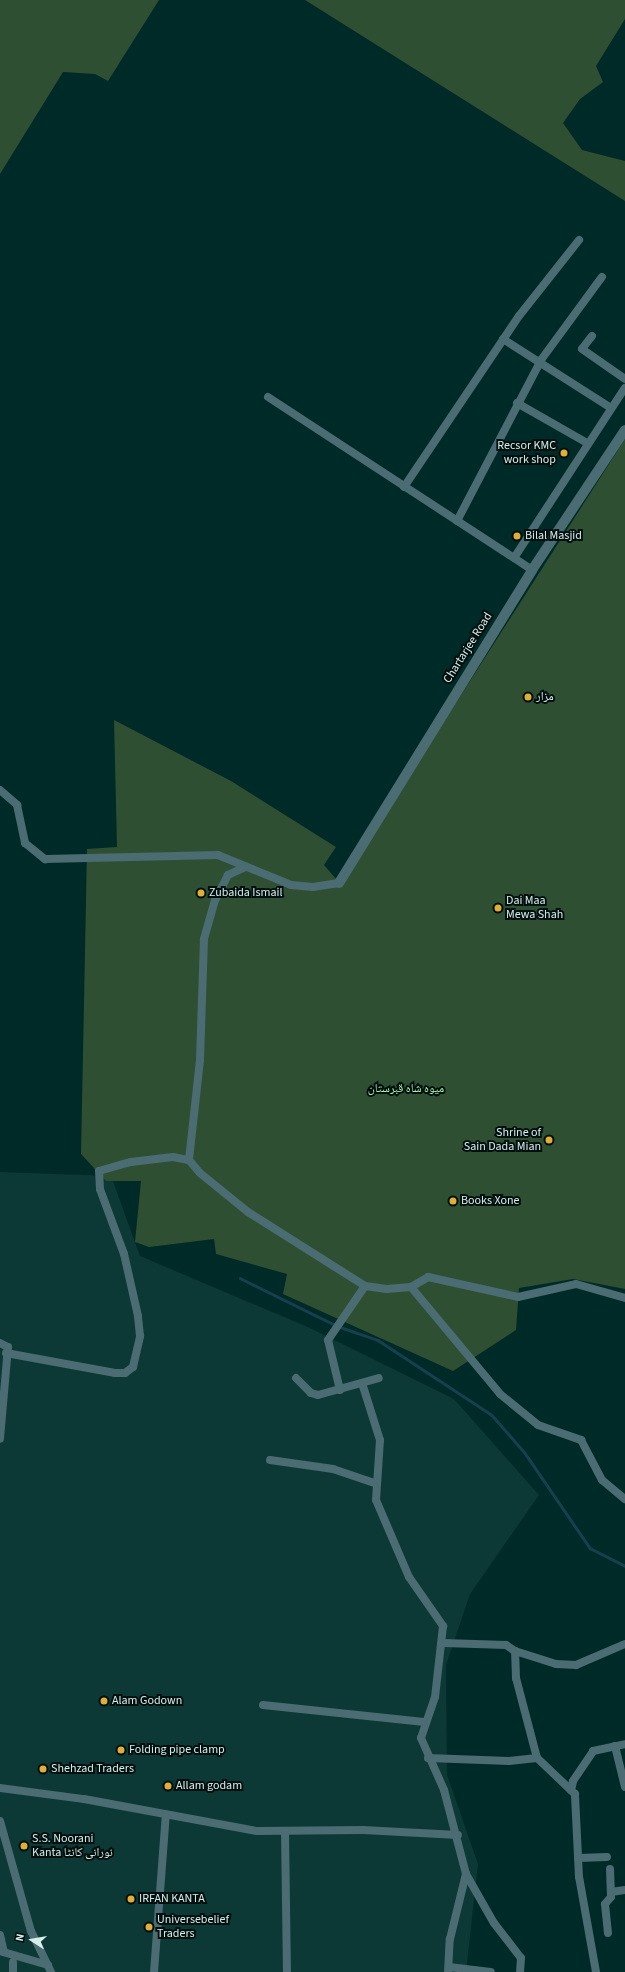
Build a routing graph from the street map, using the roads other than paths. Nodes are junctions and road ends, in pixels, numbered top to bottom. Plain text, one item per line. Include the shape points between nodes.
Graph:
1 (579, 240) dead end
2 (602, 277) dead end
3 (592, 336) dead end
4 (503, 339) junction
5 (539, 363) junction
6 (625, 379) edge
7 (625, 388) edge
8 (268, 398) dead end
9 (517, 403) junction
10 (611, 408) junction
11 (625, 430) edge
12 (586, 443) junction
13 (404, 487) junction
14 (457, 521) junction
15 (514, 558) junction
16 (532, 570) junction
17 (0, 790) edge
18 (245, 866) junction
19 (339, 883) joint
20 (189, 1160) junction
21 (365, 1286) junction
22 (411, 1287) junction
23 (625, 1298) edge
24 (0, 1344) edge
25 (6, 1353) junction
26 (296, 1378) dead end
27 (379, 1378) dead end
28 (362, 1383) junction
29 (340, 1390) junction
30 (0, 1439) edge
31 (270, 1460) dead end
32 (377, 1484) junction
33 (625, 1499) edge
34 (444, 1643) junction
35 (625, 1644) edge
36 (515, 1651) junction
37 (263, 1705) dead end
38 (424, 1722) junction
39 (625, 1744) edge
40 (615, 1746) junction
41 (428, 1758) junction
42 (537, 1758) junction
43 (625, 1787) edge
44 (0, 1788) edge
45 (571, 1790) junction
46 (166, 1814) junction
47 (0, 1821) edge
48 (285, 1832) junction
49 (458, 1835) junction
50 (607, 1857) dead end
51 (578, 1858) junction
52 (610, 1869) dead end
53 (466, 1874) junction
54 (625, 1890) edge
55 (611, 1892) junction
56 (608, 1933) dead end
57 (0, 1935) edge
58 (2, 1952) edge
59 (13, 1962) dead end
60 (49, 1969) edge
61 (449, 1969) edge
62 (13, 1972) edge
63 (154, 1972) edge
64 (287, 1972) edge
65 (491, 1972) edge
66 (520, 1972) edge
67 (596, 1972) edge

1 - 4 street
2 - 5 street
3 - 6 street via 582,349
4 - 5 street
4 - 13 street
5 - 9 street
5 - 10 street
7 - 10 street
8 - 13 street
9 - 12 street
9 - 14 street
10 - 12 street
11 - 16 street, Chartarjee Road
12 - 15 street
13 - 14 street
14 - 15 street
15 - 16 street
16 - 19 street, Chartarjee Road
17 - 18 street via 17,805 25,842 45,859 218,855
18 - 19 street via 291,885 313,887
18 - 20 street via 228,875 215,900 204,939 200,1060
20 - 21 street via 248,1212
20 - 25 street via 173,1157 131,1162 99,1172 100,1190 124,1254 138,1316 140,1336 133,1367 126,1373 115,1373
21 - 22 street via 387,1289
21 - 29 street via 328,1340
22 - 23 street via 428,1277 518,1297 576,1284
22 - 33 street via 500,1394 538,1425 581,1440 602,1480
24 - 25 street via 8,1345
25 - 30 street
26 - 29 street via 313,1394
27 - 28 street
28 - 29 street
28 - 32 street via 380,1440
31 - 32 street via 333,1469
32 - 34 street via 376,1500 409,1577 443,1626
34 - 36 street via 506,1645
34 - 38 street via 435,1697
35 - 36 street via 576,1665 556,1664
36 - 42 street via 516,1678
37 - 38 street
38 - 41 street via 421,1738
39 - 40 street
40 - 43 street
40 - 45 street via 593,1751 573,1781
41 - 42 street via 509,1761
41 - 49 street via 444,1790
42 - 45 street
44 - 46 street
45 - 51 street via 575,1794
46 - 48 street via 200,1824
46 - 63 street
47 - 60 street via 32,1931
48 - 49 street via 364,1830
48 - 64 street
49 - 53 street
50 - 51 street
51 - 67 street
52 - 55 street
53 - 61 street via 450,1939
53 - 66 street via 494,1923 521,1958
54 - 55 street
55 - 56 street via 605,1904
57 - 58 street
58 - 60 street
59 - 62 street
61 - 65 street

